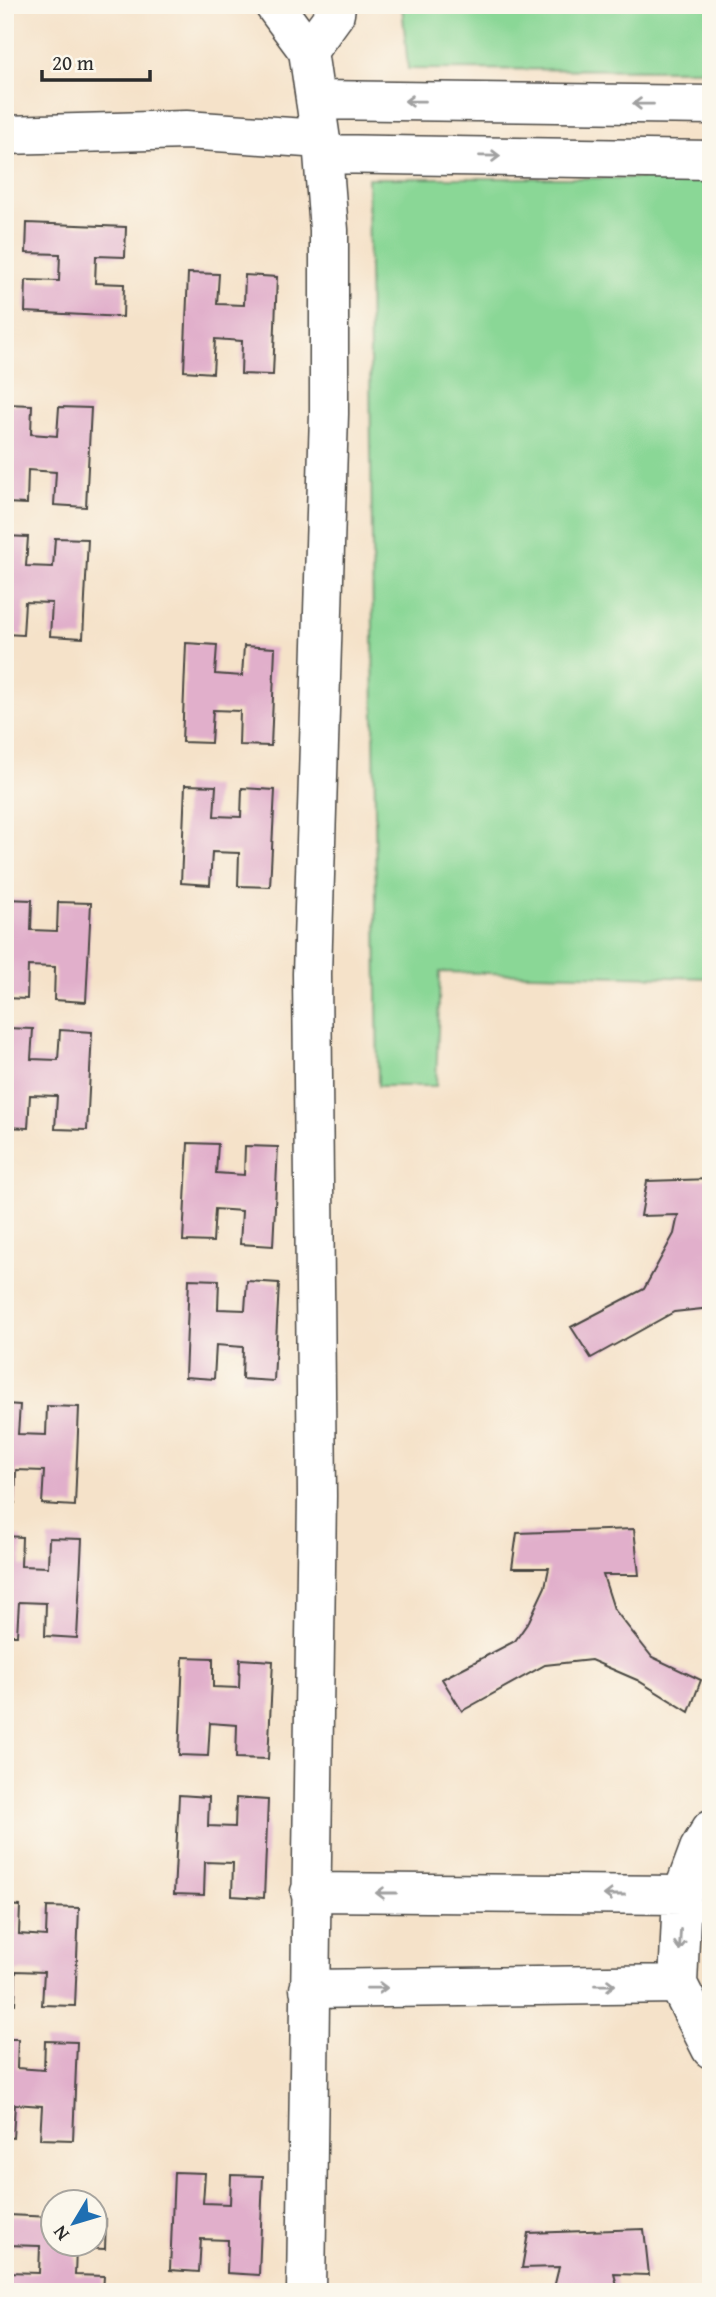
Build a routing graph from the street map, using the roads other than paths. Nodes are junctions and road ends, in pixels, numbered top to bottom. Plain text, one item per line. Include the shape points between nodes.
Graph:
1 (274, 5) edge
2 (336, 5) edge
3 (308, 51) junction
4 (315, 100) junction
5 (711, 105) edge
6 (5, 135) edge
7 (322, 147) junction
8 (711, 160) edge
9 (711, 1829) edge
10 (310, 1892) junction
11 (682, 1895) junction
12 (678, 1984) junction
13 (309, 1989) junction
14 (711, 2049) edge
15 (306, 2292) edge

1 - 3 street
2 - 3 street
3 - 4 street
5 -> 4 street
4 - 7 street
6 - 7 street via 186,130
7 -> 8 street
7 - 10 street via 329,230 329,414 312,974 317,1496
9 - 11 street
11 -> 10 street
10 - 13 street
11 -> 12 street
13 -> 12 street
12 - 14 street
13 - 15 street

